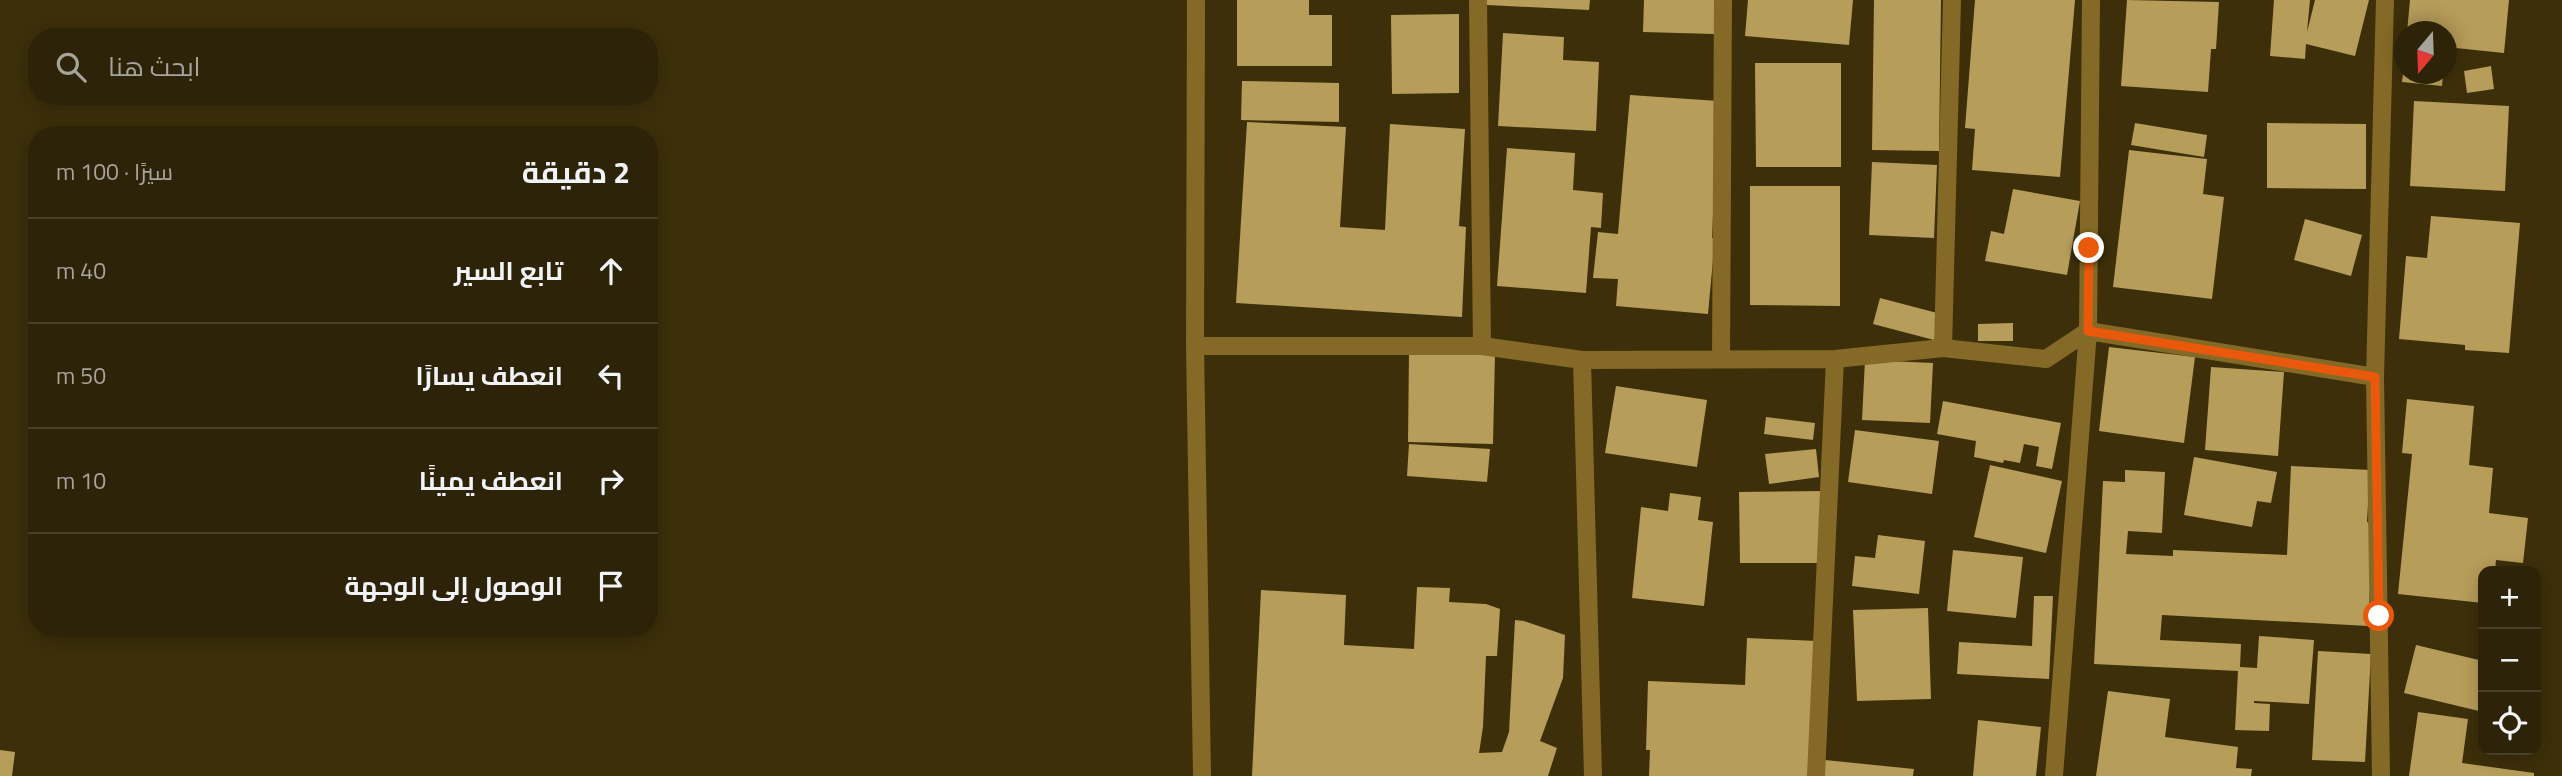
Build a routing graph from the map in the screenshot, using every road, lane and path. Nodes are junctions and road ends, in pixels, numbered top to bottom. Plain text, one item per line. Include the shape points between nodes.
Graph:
1 (1196, 0) edge
2 (1478, 0) edge
3 (1723, 0) edge
4 (1952, 0) edge
5 (2091, 0) edge
6 (2385, 0) edge
7 (2088, 331) junction
8 (1482, 345) junction
9 (1195, 346) junction
10 (1943, 348) junction
11 (1721, 358) junction
12 (1835, 359) junction
13 (1582, 360) junction
14 (2375, 377) junction
15 (1202, 776) edge
16 (1593, 776) edge
17 (1816, 776) edge
18 (2054, 776) edge
19 (2381, 776) edge

1 - 9 street
2 - 8 street
3 - 11 street
4 - 10 street
5 - 7 street
6 - 14 street
7 - 10 street via 2046,359
7 - 14 street
7 - 18 street
8 - 9 street
8 - 13 street
9 - 15 street
10 - 12 street
11 - 12 street
11 - 13 street
12 - 17 street
13 - 16 street
14 - 19 street

